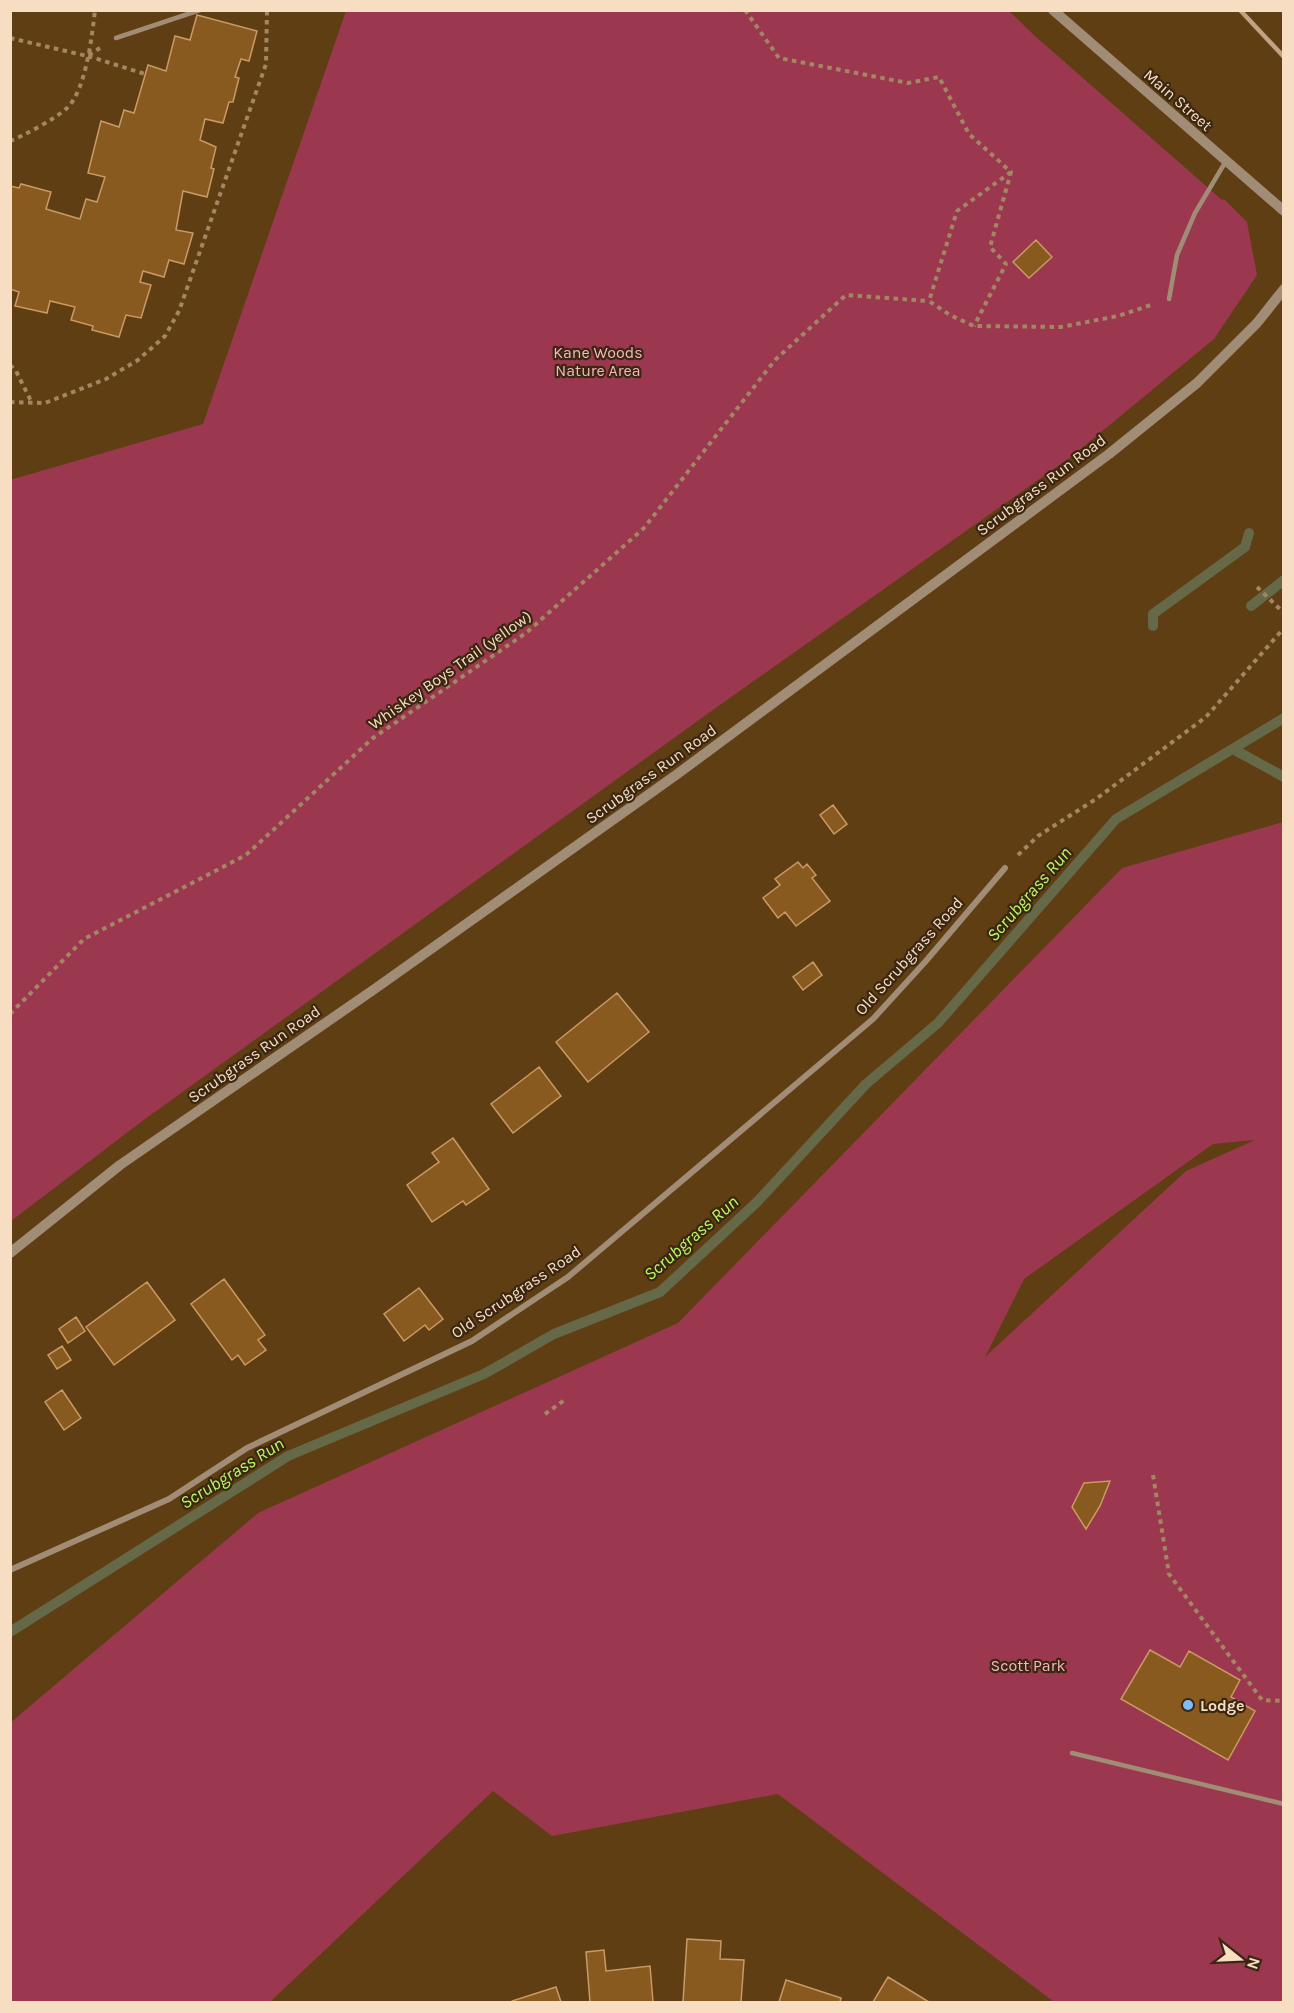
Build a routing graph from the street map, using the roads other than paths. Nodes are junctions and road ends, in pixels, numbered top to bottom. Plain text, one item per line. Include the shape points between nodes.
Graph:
1 (200, 10) edge
2 (1053, 10) edge
3 (116, 38) road end
4 (1226, 161) junction
5 (1284, 211) edge
6 (1284, 289) edge
7 (1169, 299) road end
8 (1005, 868) road end
9 (10, 1253) edge
10 (10, 1570) edge
11 (1072, 1754) dead end
12 (1284, 1804) edge

1 - 3 lane
2 - 4 street, Main Street
4 - 5 street, Main Street
4 - 7 lane via 1195,213 1177,255
6 - 9 street, Scrubgrass Run Road via 1257,323 1197,383 1109,454 666,782 120,1165
8 - 10 street, Old Scrubgrass Road via 873,1019 568,1277 472,1341 247,1448 169,1499
11 - 12 lane

